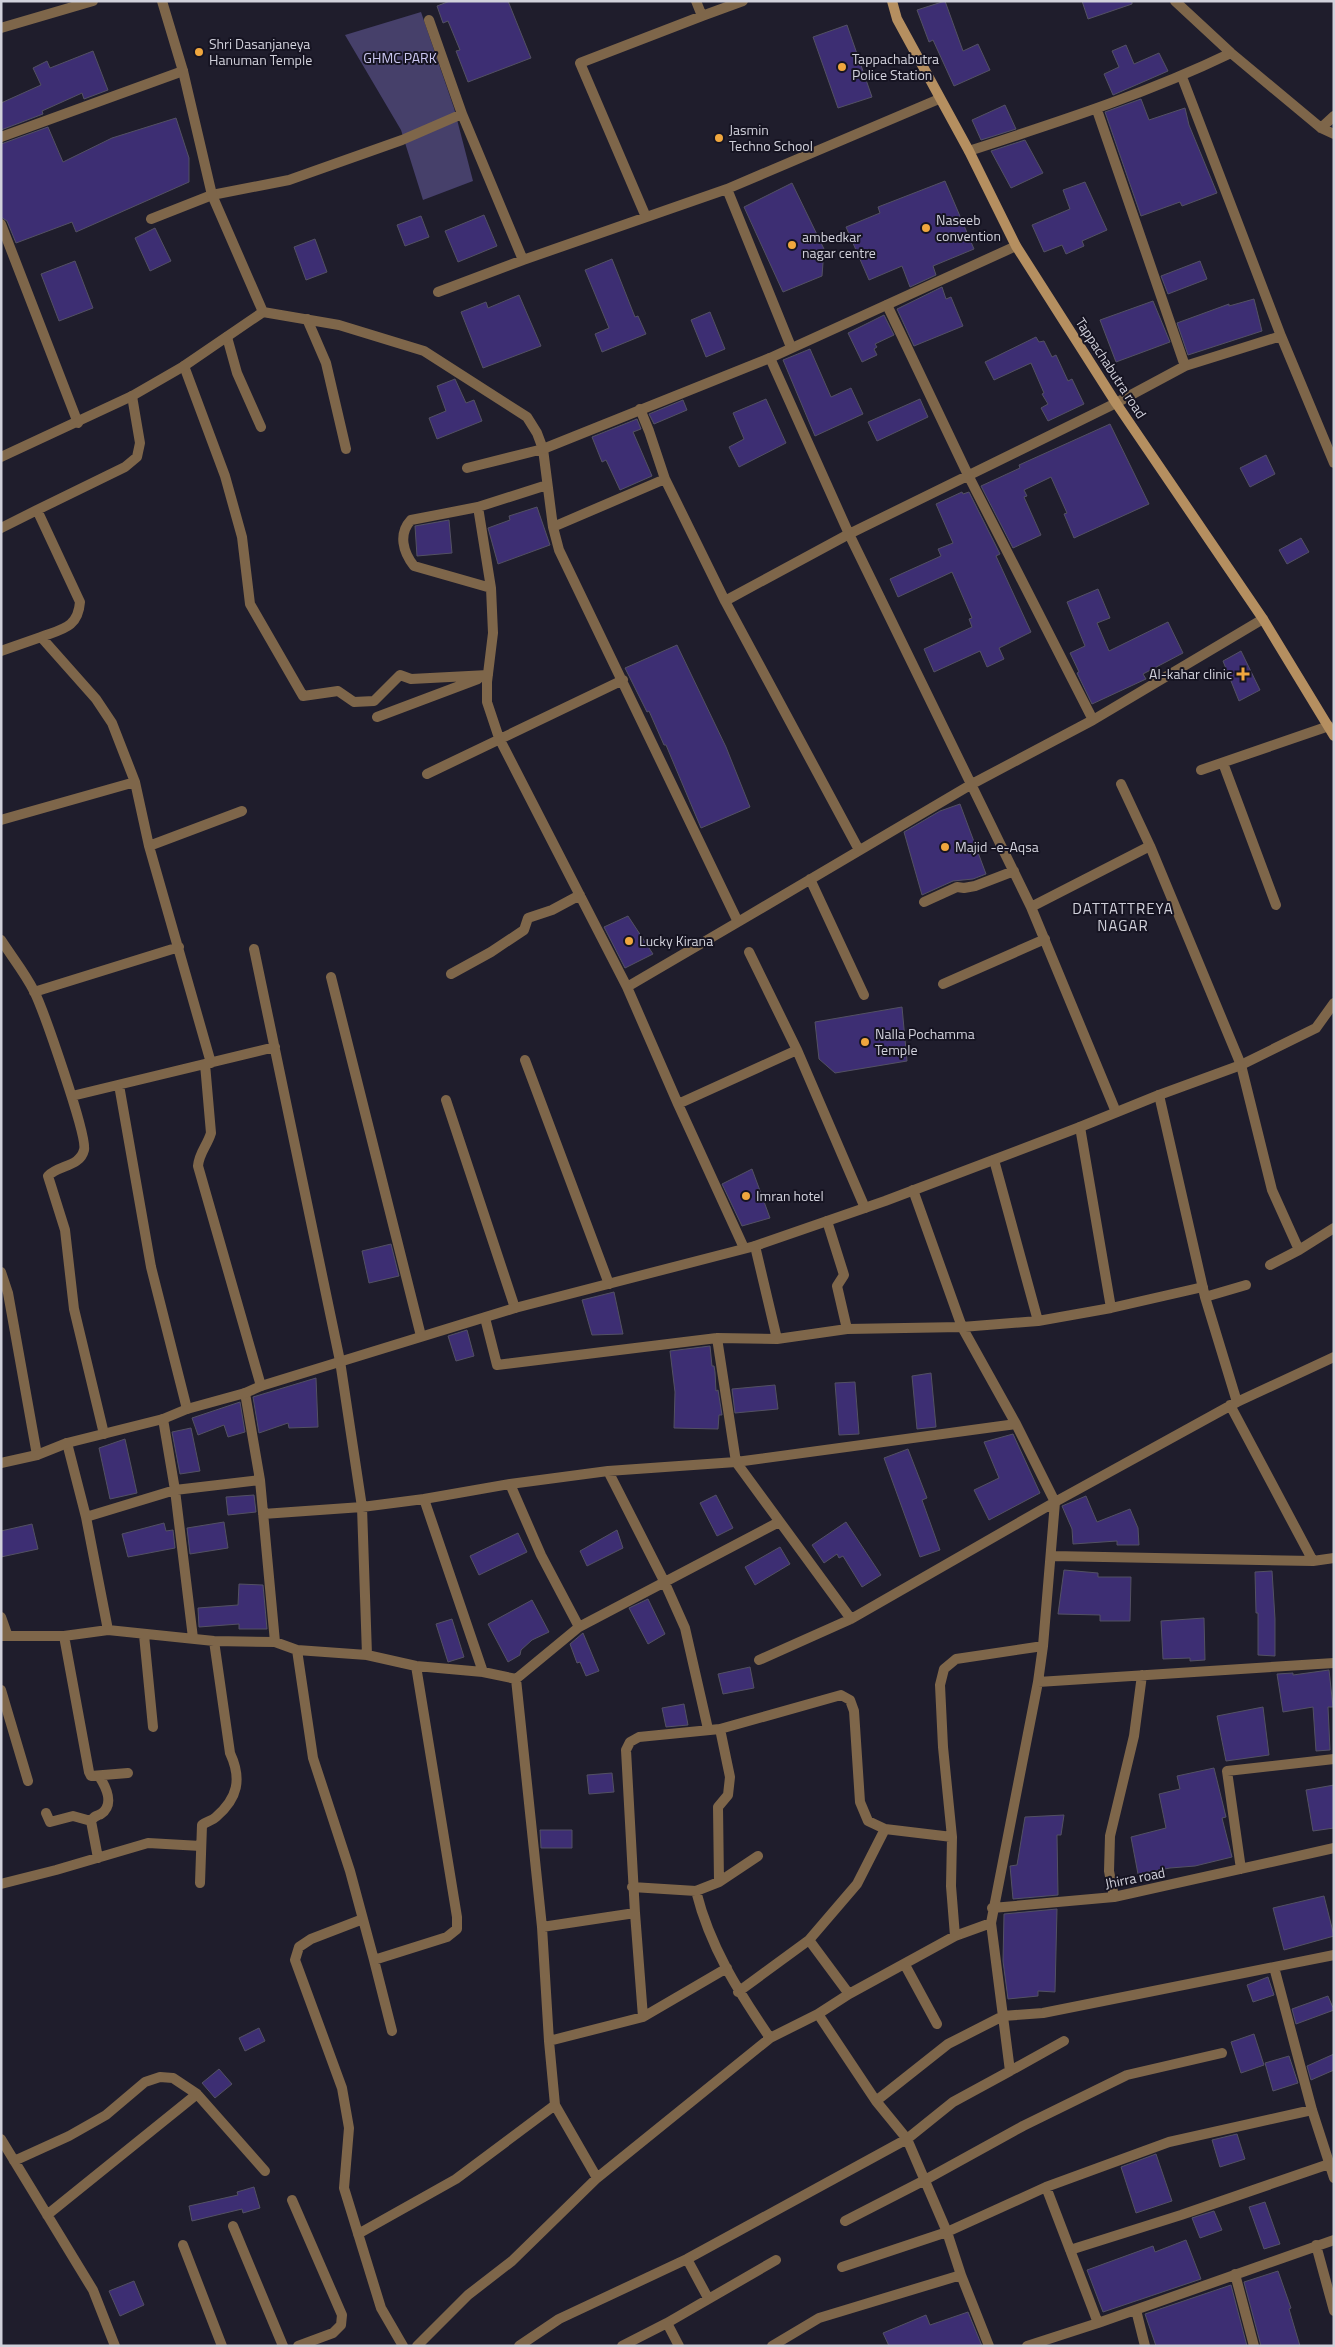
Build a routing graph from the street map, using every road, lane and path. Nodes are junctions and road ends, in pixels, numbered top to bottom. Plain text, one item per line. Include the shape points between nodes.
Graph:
1 (93, 1) edge
2 (162, 1) edge
3 (696, 1) edge
4 (743, 1) edge
5 (892, 1) edge
6 (1175, 1) edge
7 (702, 16) junction
8 (429, 20) dead end
9 (1, 28) edge
10 (1231, 53) junction
11 (183, 71) junction
12 (1182, 77) junction
13 (939, 99) junction
14 (1096, 110) junction
15 (462, 114) junction
16 (1334, 116) edge
17 (1321, 128) junction
18 (1334, 134) edge
19 (1, 137) edge
20 (969, 151) junction
21 (726, 189) junction
22 (212, 195) junction
23 (646, 216) junction
24 (151, 219) dead end
25 (1, 224) edge
26 (1016, 246) junction
27 (523, 260) junction
28 (438, 292) dead end
29 (887, 305) junction
30 (263, 312) junction
31 (307, 319) junction
32 (1281, 336) junction
33 (226, 337) junction
34 (790, 347) junction
35 (770, 358) junction
36 (184, 366) junction
37 (1185, 366) junction
38 (132, 396) junction
39 (1116, 403) junction
40 (640, 409) junction
41 (78, 422) junction
42 (261, 427) dead end
43 (346, 449) dead end
44 (543, 449) junction
45 (1, 457) edge
46 (1334, 462) edge
47 (467, 468) dead end
48 (968, 476) junction
49 (665, 479) junction
50 (547, 485) junction
51 (478, 507) junction
52 (37, 510) junction
53 (553, 527) junction
54 (1, 528) edge
55 (849, 534) junction
56 (491, 588) junction
57 (725, 601) junction
58 (1263, 619) junction
59 (42, 637) junction
60 (1, 651) edge
61 (488, 676) junction
62 (623, 680) junction
63 (377, 716) dead end
64 (1093, 720) junction
65 (1329, 726) junction
66 (1334, 736) edge
67 (499, 738) junction
68 (1223, 762) junction
69 (1201, 770) dead end
70 (427, 774) dead end
71 (135, 782) junction
72 (972, 784) junction
73 (1121, 784) dead end
74 (242, 811) dead end
75 (1, 820) edge
76 (149, 846) junction
77 (1150, 846) junction
78 (859, 850) junction
79 (1014, 871) junction
80 (810, 879) junction
81 (580, 895) junction
82 (924, 902) dead end
83 (1276, 905) dead end
84 (1031, 907) junction
85 (738, 922) junction
86 (1045, 939) junction
87 (1, 940) edge
88 (179, 947) junction
89 (254, 949) dead end
90 (748, 952) dead end
91 (451, 974) dead end
92 (331, 977) dead end
93 (943, 984) dead end
94 (627, 987) junction
95 (34, 992) junction
96 (864, 994) dead end
97 (1334, 1003) edge
98 (275, 1047) junction
99 (797, 1050) junction
100 (524, 1060) dead end
101 (208, 1064) junction
102 (1241, 1065) junction
103 (119, 1085) junction
104 (1159, 1095) junction
105 (72, 1096) junction
106 (446, 1100) dead end
107 (678, 1104) junction
108 (1116, 1112) junction
109 (1080, 1128) junction
110 (994, 1160) junction
111 (913, 1190) junction
112 (865, 1208) junction
113 (828, 1221) junction
114 (1334, 1228) edge
115 (755, 1246) junction
116 (744, 1248) junction
117 (1299, 1250) junction
118 (1270, 1265) dead end
119 (1, 1272) edge
120 (609, 1284) junction
121 (1246, 1285) dead end
122 (1204, 1292) junction
123 (515, 1308) junction
124 (1111, 1308) junction
125 (485, 1318) junction
126 (1038, 1321) junction
127 (962, 1327) junction
128 (847, 1329) junction
129 (421, 1336) junction
130 (717, 1338) junction
131 (777, 1339) junction
132 (1334, 1357) edge
133 (340, 1361) junction
134 (261, 1386) junction
135 (245, 1394) junction
136 (1233, 1403) junction
137 (187, 1409) junction
138 (163, 1419) junction
139 (1016, 1424) junction
140 (104, 1434) junction
141 (67, 1443) junction
142 (37, 1455) junction
143 (736, 1462) junction
144 (1, 1463) edge
145 (608, 1471) junction
146 (260, 1480) junction
147 (510, 1484) junction
148 (175, 1490) junction
149 (424, 1499) junction
150 (1055, 1502) junction
151 (362, 1507) junction
152 (263, 1514) junction
153 (86, 1517) junction
154 (779, 1522) junction
155 (1052, 1556) junction
156 (1334, 1558) edge
157 (1313, 1561) junction
158 (664, 1581) junction
159 (1, 1617) edge
160 (851, 1619) junction
161 (579, 1627) junction
162 (108, 1630) junction
163 (4, 1635) edge
164 (144, 1635) junction
165 (64, 1636) junction
166 (193, 1638) junction
167 (214, 1641) junction
168 (275, 1642) junction
169 (1043, 1646) junction
170 (297, 1650) junction
171 (367, 1655) junction
172 (759, 1660) dead end
173 (1334, 1663) edge
174 (416, 1666) junction
175 (483, 1672) junction
176 (1142, 1675) junction
177 (516, 1679) junction
178 (1038, 1682) junction
179 (1, 1690) edge
180 (153, 1727) dead end
181 (708, 1729) junction
182 (720, 1729) junction
183 (1334, 1759) edge
184 (128, 1773) dead end
185 (99, 1776) junction
186 (28, 1781) dead end
187 (46, 1813) dead end
188 (91, 1821) junction
189 (885, 1829) junction
190 (952, 1837) junction
191 (201, 1846) junction
192 (1334, 1848) edge
193 (758, 1856) dead end
194 (98, 1858) junction
195 (1241, 1869) junction
196 (719, 1882) junction
197 (200, 1883) dead end
198 (1, 1884) edge
199 (632, 1887) junction
200 (696, 1891) junction
201 (1114, 1897) junction
202 (992, 1908) junction
203 (635, 1914) junction
204 (363, 1919) junction
205 (991, 1923) junction
206 (542, 1927) junction
207 (955, 1936) junction
208 (809, 1940) junction
209 (1334, 1955) edge
210 (374, 1960) junction
211 (904, 1965) junction
212 (1274, 1967) junction
213 (727, 1968) junction
214 (738, 1992) junction
215 (849, 1994) junction
216 (818, 2014) junction
217 (1003, 2016) junction
218 (643, 2017) junction
219 (937, 2024) dead end
220 (392, 2031) dead end
221 (770, 2038) junction
222 (549, 2040) junction
223 (1064, 2041) dead end
224 (1222, 2053) dead end
225 (1010, 2071) junction
226 (197, 2094) junction
227 (876, 2101) junction
228 (555, 2104) junction
229 (1312, 2110) junction
230 (1, 2139) edge
231 (907, 2139) junction
232 (9, 2157) edge
233 (1330, 2164) junction
234 (265, 2171) dead end
235 (597, 2178) junction
236 (1334, 2178) edge
237 (925, 2180) junction
238 (1046, 2187) junction
239 (292, 2200) dead end
240 (47, 2214) junction
241 (845, 2221) dead end
242 (233, 2226) dead end
243 (947, 2232) junction
244 (358, 2234) junction
245 (1334, 2240) edge
246 (183, 2245) dead end
247 (1316, 2246) junction
248 (1070, 2250) junction
249 (687, 2259) junction
250 (776, 2260) dead end
251 (842, 2267) dead end
252 (1235, 2274) junction
253 (961, 2275) junction
254 (708, 2298) junction
255 (1136, 2310) junction
256 (1334, 2311) edge
257 (667, 2322) junction
258 (1098, 2323) junction
259 (115, 2346) edge
260 (222, 2346) edge
261 (283, 2346) edge
262 (298, 2346) edge
263 (403, 2346) edge
264 (417, 2346) edge
265 (519, 2346) edge
266 (622, 2346) edge
267 (679, 2346) edge
268 (772, 2346) edge
269 (989, 2346) edge
270 (1027, 2346) edge
271 (1145, 2346) edge
272 (1254, 2346) edge

1 - 9 street
2 - 11 street
3 - 7 street
4 - 7 street
5 - 13 main road, Tappachabutra road via 896,19
6 - 10 street
7 - 23 street via 580,63
8 - 15 street
10 - 12 street
10 - 17 street
11 - 19 street
11 - 22 street
12 - 14 street
12 - 32 street
13 - 20 main road, Tappachabutra road
13 - 21 street
14 - 20 street
14 - 37 street
15 - 22 street via 402,140 289,180
15 - 27 street
16 - 17 street
17 - 18 street
20 - 26 main road, Tappachabutra road
21 - 23 street
21 - 34 street
22 - 24 street
22 - 30 street
23 - 27 street
25 - 41 street
26 - 29 street
26 - 39 main road, Tappachabutra road
27 - 28 street
29 - 34 street
29 - 48 street
30 - 31 street
30 - 33 street
31 - 43 street via 326,363
31 - 44 street via 424,350 527,418
32 - 37 street
32 - 46 street
33 - 36 street
33 - 42 street via 237,373
34 - 35 street
35 - 40 street
35 - 55 street
36 - 38 street
36 - 61 street via 225,476 242,537 250,604 303,696 338,691 354,702 374,701 400,675 411,679
37 - 39 street
38 - 41 street
38 - 52 street via 140,443 136,457 125,467
39 - 48 street
39 - 58 main road, Tappachabutra road
40 - 44 street
40 - 49 street
41 - 45 street
44 - 47 street
44 - 50 street
48 - 55 street
48 - 64 street
49 - 53 street
49 - 57 street
50 - 51 street
50 - 53 street
51 - 56 street
51 - 56 street via 410,520 404,527 403,544 414,566
52 - 54 street
52 - 59 street via 80,602 79,614 69,627
53 - 62 street via 559,550
55 - 57 street
55 - 72 street
56 - 61 street via 494,633
57 - 78 street
58 - 64 street
58 - 65 main road, Tappachabutra road
59 - 60 street
59 - 71 street via 96,699 112,724
61 - 63 street
61 - 67 street via 488,702
62 - 67 street
62 - 85 street
64 - 72 street
65 - 66 main road, Tappachabutra road
65 - 68 street
67 - 70 street
67 - 81 street
68 - 69 street
68 - 83 street
71 - 75 street
71 - 76 street
72 - 78 street
72 - 79 street
73 - 77 street
74 - 76 street
76 - 88 street
77 - 84 street
77 - 102 street
78 - 80 street
79 - 82 street via 975,886 957,887
79 - 84 street
80 - 85 street
80 - 96 street
81 - 91 street via 528,918 524,930
81 - 94 street
84 - 86 street
85 - 94 street
86 - 93 street
86 - 108 street
87 - 95 street
88 - 95 street
88 - 101 street
89 - 98 street
90 - 99 street
92 - 129 street
94 - 107 street
95 - 105 street
97 - 102 street via 1316,1028
98 - 101 street
98 - 133 street
99 - 107 street
99 - 112 street
100 - 120 street
101 - 103 street
101 - 134 street via 211,1134 199,1155 198,1166
102 - 104 street
102 - 117 street via 1272,1190
103 - 105 street
103 - 137 street via 151,1267
104 - 108 street
104 - 122 street
105 - 140 street via 85,1149 81,1157 48,1176 65,1230 74,1308
106 - 123 street
107 - 116 street
108 - 109 street
109 - 110 street
109 - 124 street
110 - 111 street
110 - 126 street
111 - 112 street
111 - 127 street
112 - 113 street
113 - 115 street
113 - 128 street via 844,1275 837,1286
114 - 117 street
115 - 116 street
115 - 131 street
116 - 120 street
117 - 118 street
119 - 142 street via 8,1292
120 - 123 street
121 - 122 street
122 - 124 street
122 - 136 street
123 - 125 street
124 - 126 street
125 - 129 street
125 - 130 street via 497,1365
126 - 127 street
127 - 128 street
127 - 139 street
128 - 131 street
129 - 133 street
130 - 131 street
130 - 143 street
132 - 136 street
133 - 134 street
133 - 151 street
134 - 135 street
135 - 137 street
135 - 146 street
136 - 150 street
136 - 157 street
137 - 138 street
138 - 140 street
138 - 148 street
139 - 143 street
139 - 150 street
140 - 141 street
141 - 142 street
141 - 153 street
142 - 144 street
143 - 145 street
143 - 154 street
145 - 147 street
145 - 158 street
146 - 148 street
146 - 152 street
147 - 149 street
147 - 161 street
148 - 153 street
148 - 166 street
149 - 151 street
149 - 175 street
150 - 155 street
150 - 160 street
151 - 152 street
151 - 171 street
152 - 168 street
153 - 162 street
154 - 158 street
154 - 160 street
155 - 157 street
155 - 169 street
156 - 157 street
158 - 161 street
158 - 181 street via 685,1628
159 - 163 street
160 - 172 street
161 - 177 street
162 - 164 street
162 - 165 street
163 - 165 street
164 - 166 street
164 - 180 street
165 - 185 street via 89,1772 91,1776
166 - 167 street
167 - 168 street
167 - 191 street via 230,1753 237,1779 232,1802 215,1819 202,1825
168 - 170 street
169 - 178 street
169 - 190 street via 956,1659 944,1669 940,1684
170 - 171 street
170 - 204 street via 313,1758
171 - 174 street
173 - 176 street
174 - 175 street
174 - 210 street via 457,1929 448,1936
175 - 177 street
176 - 178 street
176 - 201 street via 1134,1736 1110,1836 1109,1872
177 - 206 street
178 - 202 street
179 - 186 street
181 - 182 street
181 - 199 street via 639,1736 630,1742 626,1750
182 - 189 street via 841,1695 850,1700 854,1711 860,1802 868,1821
182 - 196 street via 730,1777 728,1795 718,1807
183 - 195 street via 1227,1771
184 - 185 street
185 - 188 street via 109,1801 107,1808
187 - 188 street via 50,1822 74,1816
188 - 194 street
189 - 190 street
189 - 208 street via 857,1884
190 - 207 street
191 - 194 street via 148,1843
191 - 197 street
192 - 195 street, Jhirra road
193 - 196 street
194 - 198 street
195 - 201 street, Jhirra road
196 - 200 street
199 - 200 street
199 - 203 street
200 - 213 street via 704,1922 718,1956
201 - 202 street, Jhirra road
202 - 205 street
203 - 206 street
203 - 218 street
204 - 210 street
204 - 244 street via 311,1939 299,1947 294,1960 342,2088 349,2128 344,2188
205 - 207 street
205 - 217 street
206 - 222 street
207 - 211 street
208 - 214 street
208 - 215 street
209 - 212 street
210 - 220 street
211 - 215 street
211 - 219 street
212 - 217 street via 1043,2013
212 - 229 street
213 - 214 street
213 - 218 street
214 - 221 street
215 - 216 street
216 - 221 street
216 - 227 street
217 - 225 street
217 - 227 street via 948,2044
218 - 222 street
221 - 235 street
222 - 228 street
223 - 225 street
224 - 237 street via 1127,2075 1023,2126
225 - 231 street via 953,2102
226 - 232 street via 173,2078 160,2077 145,2082 106,2115 69,2136
226 - 234 street
226 - 240 street
227 - 231 street
228 - 235 street
228 - 244 street via 456,2179
229 - 233 street
229 - 238 street via 1169,2142
230 - 232 street
231 - 237 street
231 - 249 street
232 - 240 street
233 - 236 street
233 - 248 street
235 - 264 street via 512,2261 468,2295
237 - 241 street
237 - 243 street
238 - 243 street
238 - 248 street
239 - 262 street via 342,2315 341,2325 333,2333
240 - 259 street via 93,2290
242 - 261 street
243 - 251 street
243 - 253 street
244 - 263 street via 381,2308
245 - 247 street
246 - 260 street
247 - 252 street
247 - 256 street
248 - 258 street
249 - 254 street
249 - 265 street via 559,2319
250 - 254 street
252 - 255 street
252 - 272 street
253 - 268 street via 819,2318
253 - 269 street
254 - 257 street
255 - 258 street
255 - 271 street
257 - 266 street
257 - 267 street
258 - 270 street

